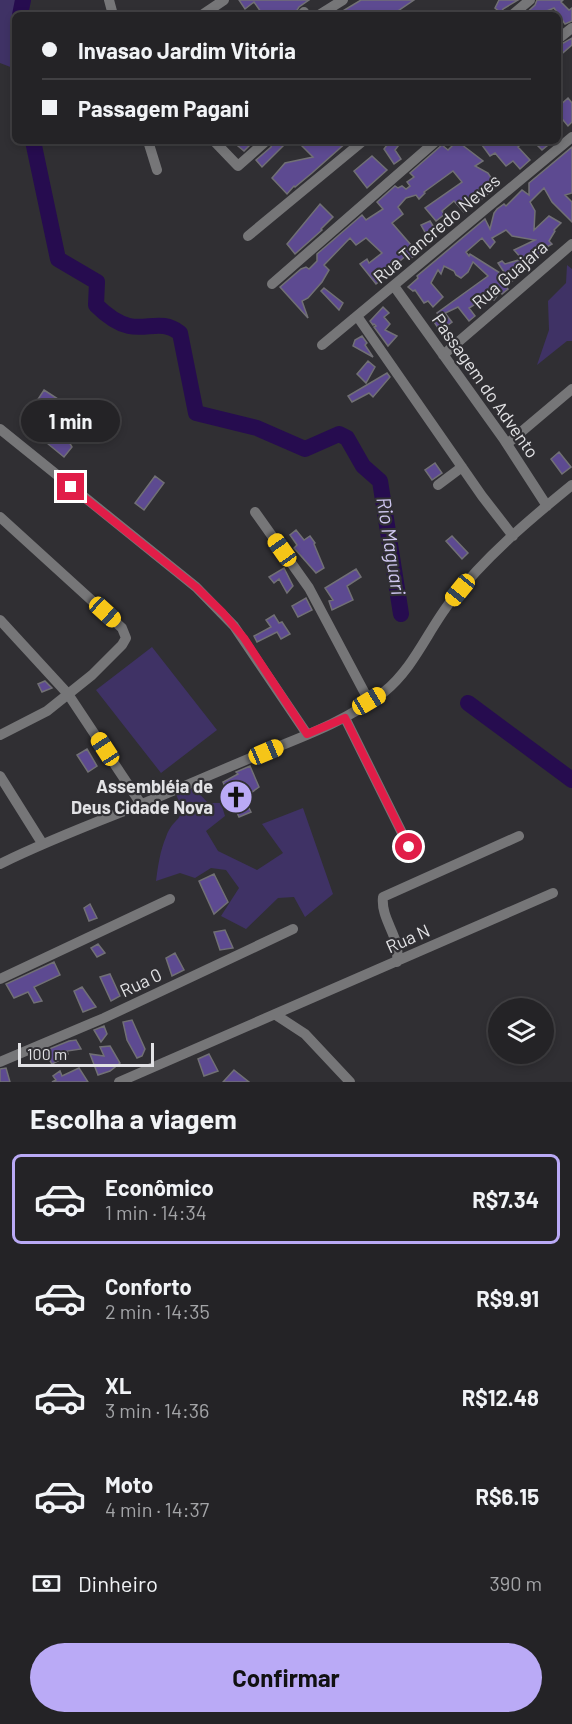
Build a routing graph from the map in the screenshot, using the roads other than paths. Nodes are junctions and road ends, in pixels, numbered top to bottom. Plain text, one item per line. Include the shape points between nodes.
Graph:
1 (224, 0) edge
2 (343, 0) edge
3 (530, 0) edge
4 (206, 12) edge
5 (324, 12) edge
6 (516, 12) edge
7 (572, 137) edge
8 (149, 144) edge
9 (217, 144) edge
10 (263, 144) edge
11 (359, 144) edge
12 (433, 144) edge
13 (157, 170) dead end
14 (248, 236) dead end
15 (572, 244) edge
16 (272, 284) dead end
17 (394, 286) junction
18 (357, 316) junction
19 (322, 345) dead end
20 (443, 355) junction
21 (572, 389) edge
22 (0, 429) edge
23 (507, 444) junction
24 (462, 467) junction
25 (438, 485) dead end
26 (572, 485) edge
27 (547, 506) junction
28 (255, 512) dead end
29 (0, 517) edge
30 (513, 536) junction
31 (0, 620) edge
32 (68, 694) junction
33 (369, 701) junction
34 (345, 718) junction
35 (307, 734) junction
36 (0, 735) edge
37 (0, 776) edge
38 (141, 804) junction
39 (519, 836) dead end
40 (42, 843) junction
41 (409, 847) dead end
42 (0, 864) edge
43 (554, 893) dead end
44 (170, 899) dead end
45 (293, 929) dead end
46 (398, 962) junction
47 (0, 979) edge
48 (276, 1015) junction
49 (0, 1062) edge
50 (119, 1082) edge
51 (350, 1082) edge

1 - 4 street
2 - 5 street
3 - 6 street
7 - 17 street, Rua Tancredo Neves
8 - 13 street
9 - 10 street via 238,166
11 - 14 street
12 - 16 street
15 - 20 street, Rua Guajara
17 - 18 street, Rua Tancredo Neves
17 - 20 street, Passagem do Advento
18 - 19 street, Rua Tancredo Neves
18 - 24 street
20 - 23 street, Passagem do Advento
21 - 23 street
22 - 35 street via 223,613
23 - 27 street, Passagem do Advento
24 - 25 street
24 - 30 street
26 - 27 street
27 - 30 street
28 - 33 street via 309,588
29 - 32 street via 122,628 126,638 92,675
30 - 33 street via 449,604 396,681
31 - 32 street
32 - 36 street via 47,711
32 - 38 street
33 - 34 street
34 - 35 street
34 - 41 street
35 - 38 street
37 - 40 street
38 - 40 street
39 - 46 street via 383,897
40 - 42 street
43 - 46 street, Rua N
44 - 47 street
45 - 49 street, Rua 0
46 - 48 street, Rua N
48 - 50 street, Rua N
48 - 51 street via 305,1034

